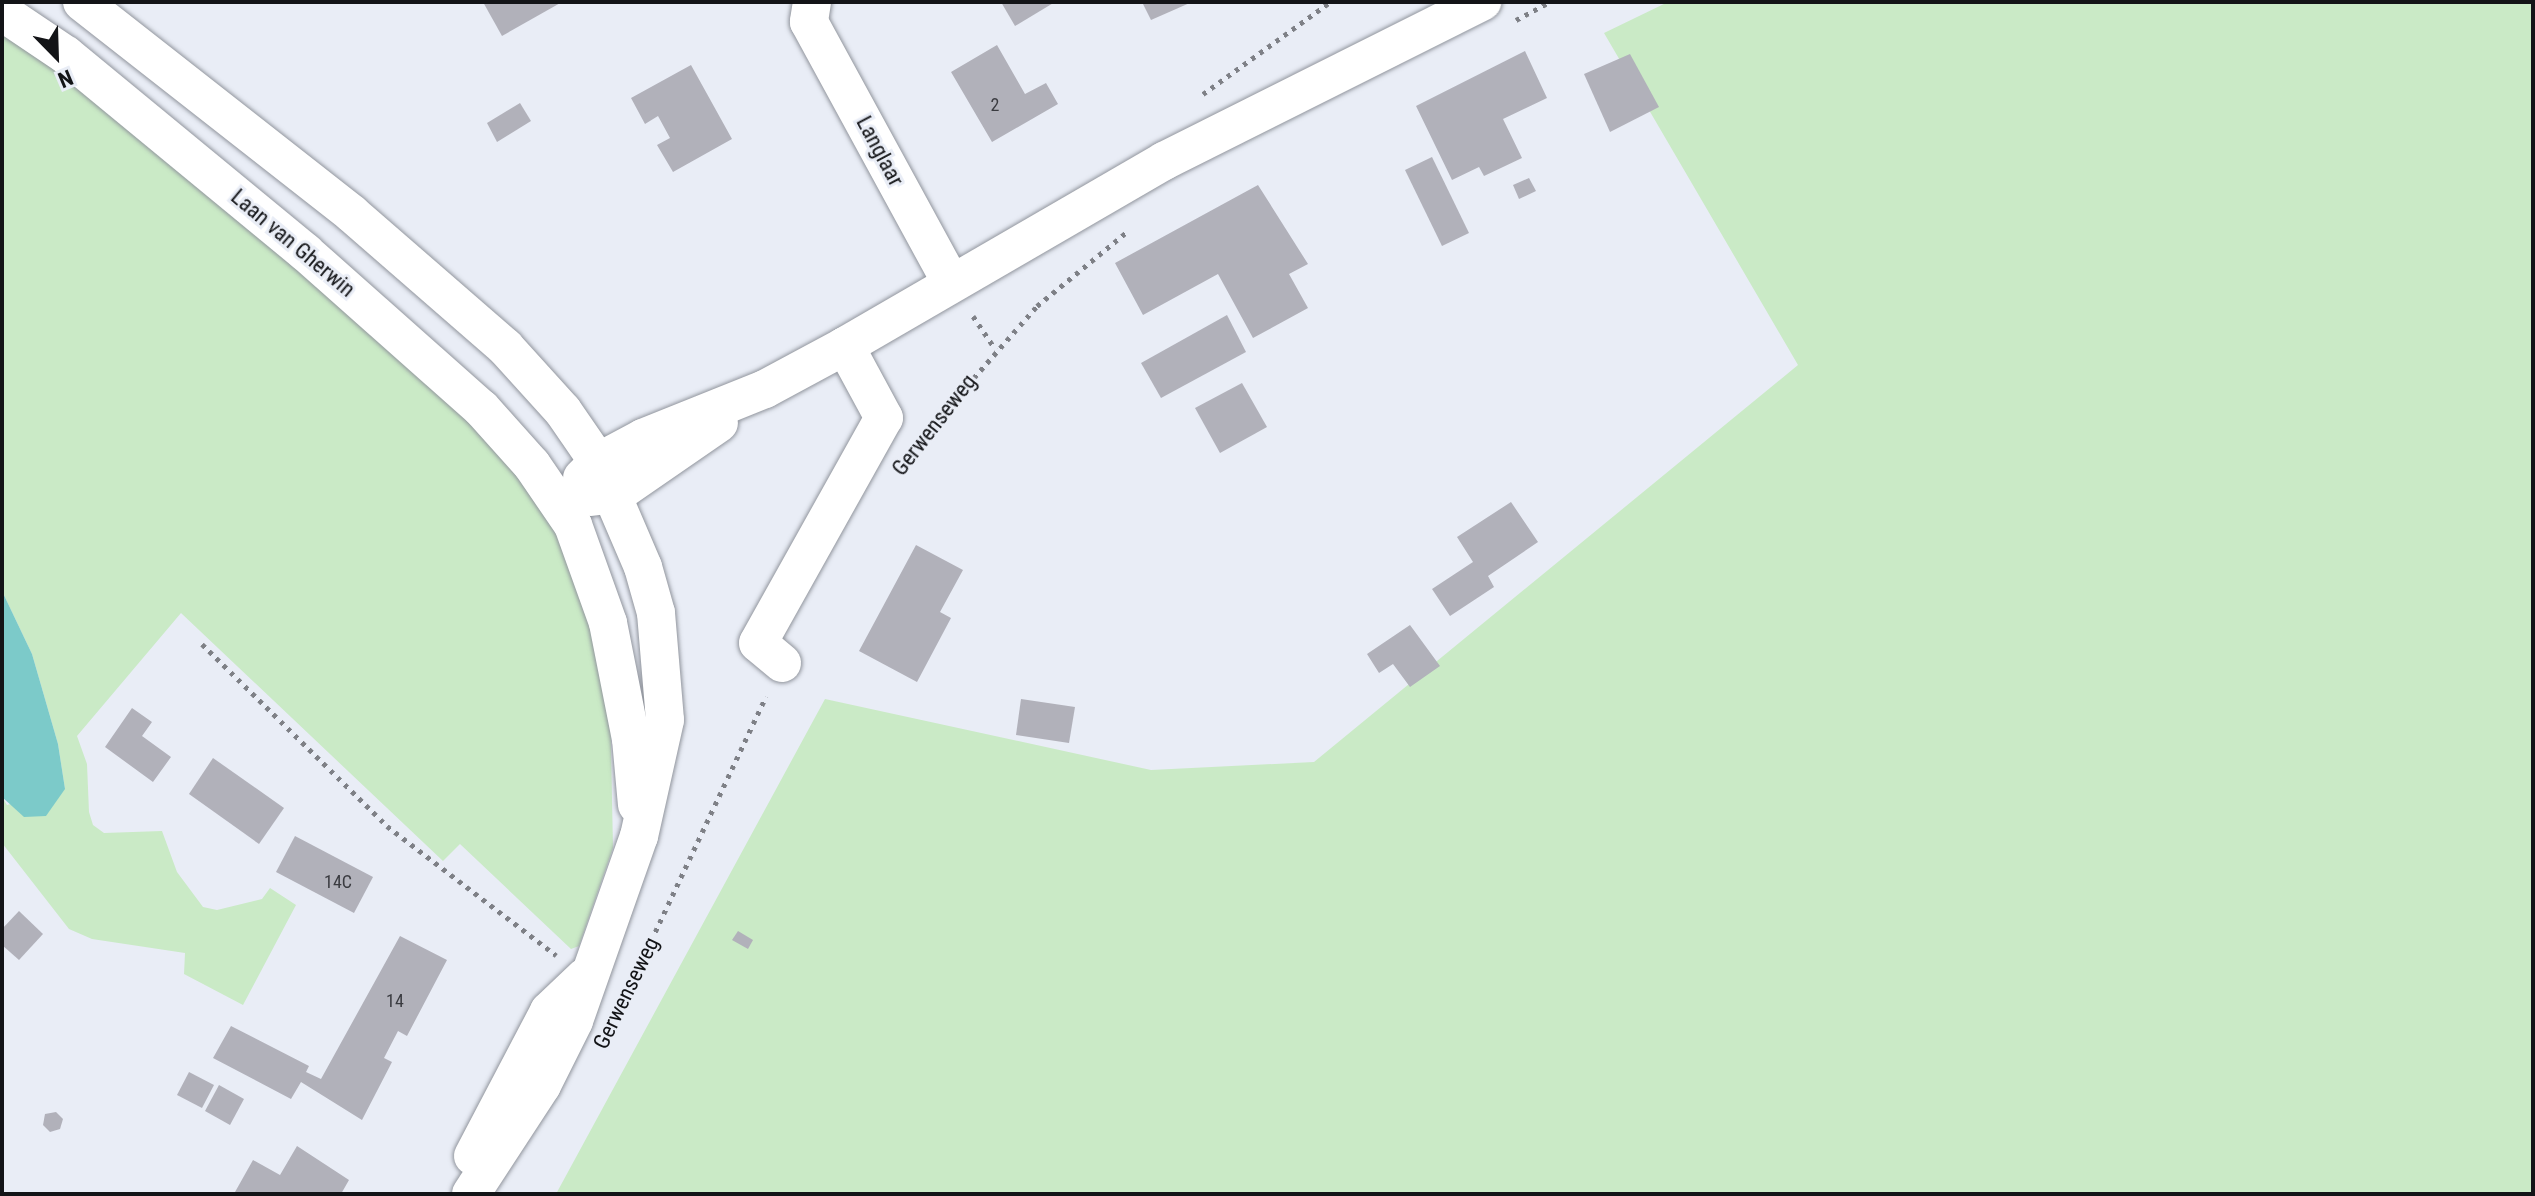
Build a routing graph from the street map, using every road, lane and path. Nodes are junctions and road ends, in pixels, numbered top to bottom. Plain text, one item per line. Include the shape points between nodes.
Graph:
1 (82, 2) edge
2 (1550, 2) edge
3 (807, 9) edge
4 (2, 12) edge
5 (1495, 13) edge
6 (1139, 224) dead end
7 (950, 281) junction
8 (845, 346) junction
9 (912, 449) dead end
10 (607, 478) junction
11 (560, 500) junction
12 (202, 644) dead end
13 (782, 663) joint
14 (639, 836) junction
15 (585, 977) junction
16 (633, 981) dead end
17 (457, 1194) edge
18 (471, 1194) edge

1 - 10 street via 352,214 505,347 563,411
2 - 5 path
3 - 7 street, Langlaar
4 - 11 street, Laan van Gherwin via 66,55 316,261 481,408
5 - 7 street via 1164,161
6 - 9 path, Gerwenseweg via 1074,271 995,349
7 - 8 street
8 - 10 street
8 - 13 street via 884,418 758,643
10 - 11 street
10 - 14 street, Gerwenseweg via 656,613 663,669 665,720
11 - 14 street, Gerwenseweg via 585,552 611,637 631,739
12 - 15 path via 387,826
13 - 16 path, Gerwenseweg
14 - 15 street, Gerwenseweg
15 - 17 street, Gerwenseweg via 549,1011 497,1102
15 - 18 street, Gerwenseweg via 574,1021 542,1085

